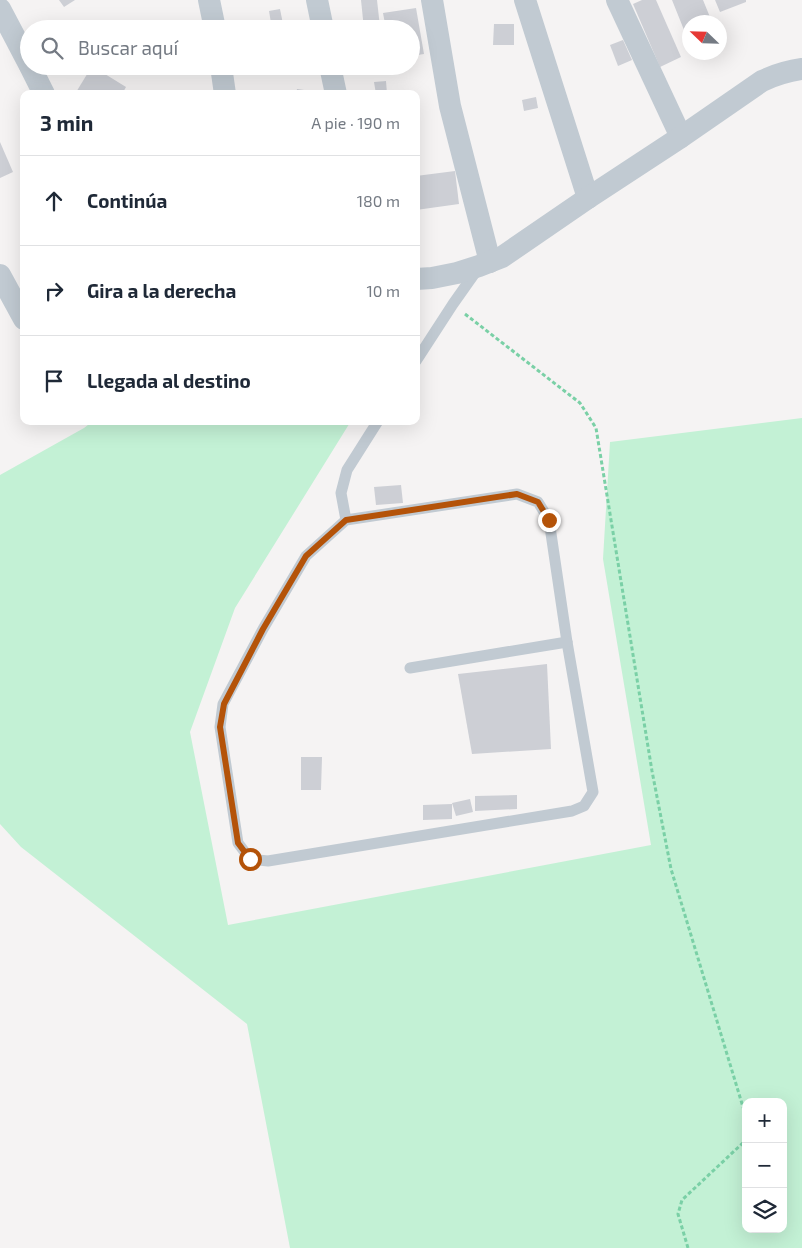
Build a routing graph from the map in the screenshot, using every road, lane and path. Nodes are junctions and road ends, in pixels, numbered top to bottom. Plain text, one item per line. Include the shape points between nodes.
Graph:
1 (209, 0) edge
2 (317, 0) edge
3 (432, 0) edge
4 (525, 0) edge
5 (617, 0) edge
6 (0, 9) edge
7 (213, 20) edge
8 (321, 20) edge
9 (20, 48) edge
10 (802, 69) edge
11 (34, 75) edge
12 (222, 75) edge
13 (332, 75) edge
14 (42, 90) edge
15 (224, 90) edge
16 (335, 90) edge
17 (681, 137) junction
18 (588, 198) junction
19 (484, 264) junction
20 (0, 275) edge
21 (420, 279) edge
22 (5, 298) edge
23 (453, 304) junction
24 (20, 315) edge
25 (420, 355) edge
26 (375, 425) edge
27 (346, 520) junction
28 (567, 642) junction
29 (410, 668) dead end
30 (742, 1104) edge
31 (743, 1143) edge
32 (688, 1248) edge

1 - 7 street
2 - 8 street
3 - 19 street via 450,106
4 - 18 street
5 - 17 street
6 - 9 street
10 - 17 street via 762,81
11 - 14 street
12 - 15 street
13 - 16 street
17 - 18 street
18 - 19 street via 502,257
19 - 21 street via 457,273
19 - 23 lane
20 - 22 street
22 - 24 street
23 - 25 lane
23 - 30 path via 580,403 596,428 671,869
26 - 27 lane via 347,470 340,493
27 - 28 lane via 517,494 538,502 549,520
27 - 28 lane via 306,556 224,704 220,727 238,843 250,859 268,861 572,812 584,806 593,792
28 - 29 lane
31 - 32 path via 682,1200 678,1214

